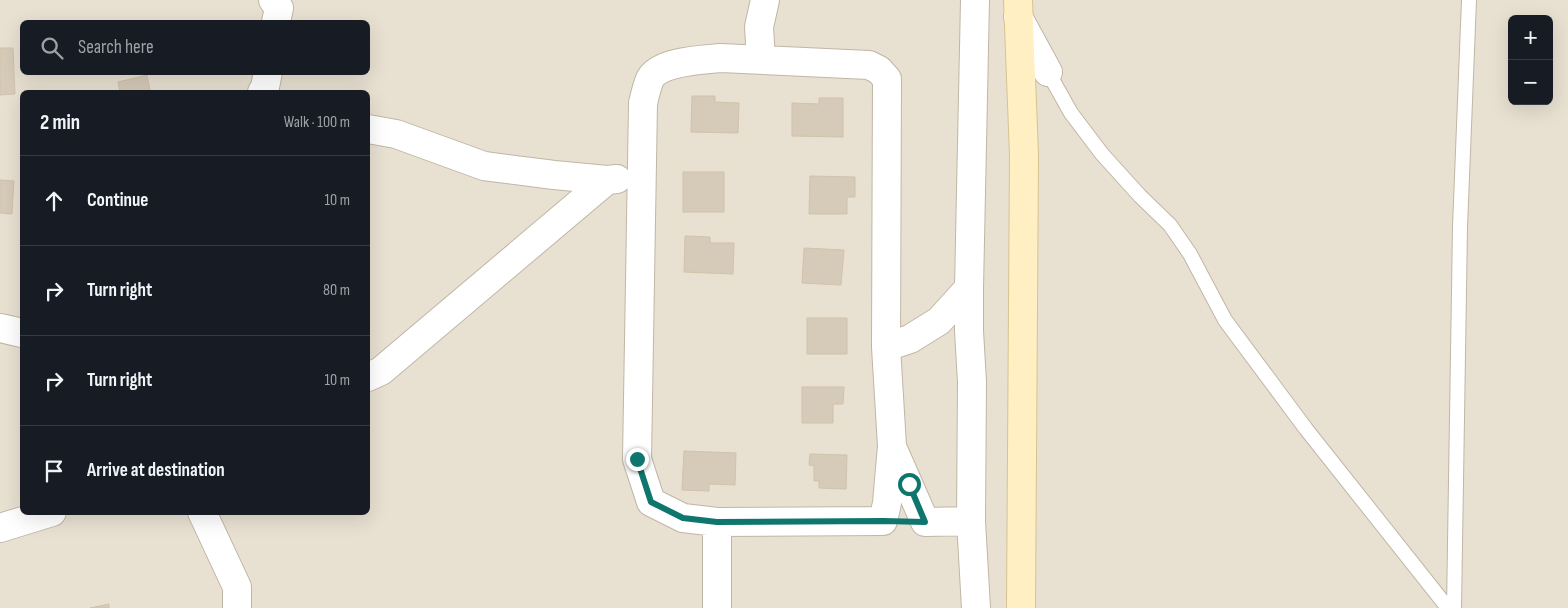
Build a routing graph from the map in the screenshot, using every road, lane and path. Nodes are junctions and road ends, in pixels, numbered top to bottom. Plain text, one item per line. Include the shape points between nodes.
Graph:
1 (765, 0) edge
2 (975, 0) edge
3 (1469, 0) edge
4 (1018, 8) edge
5 (761, 59) junction
6 (1048, 72) joint
7 (370, 129) edge
8 (641, 177) junction
9 (608, 180) junction
10 (969, 288) junction
11 (0, 328) edge
12 (20, 333) edge
13 (886, 347) junction
14 (370, 376) edge
15 (892, 446) junction
16 (42, 515) edge
17 (203, 515) edge
18 (883, 521) junction
19 (971, 521) junction
20 (717, 522) junction
21 (925, 522) junction
22 (0, 528) edge
23 (242, 601) edge
24 (717, 608) edge
25 (976, 608) edge
26 (1021, 608) edge
27 (1448, 608) edge
28 (1454, 608) edge

1 - 5 street via 759,27
2 - 10 street
3 - 28 lane via 1460,227
4 - 6 street
4 - 26 street via 1024,155
5 - 8 street via 721,58 659,69 650,79 643,103
5 - 13 street via 869,65 887,79
6 - 27 lane via 1071,113 1102,154 1170,225 1190,254 1225,320 1306,430
7 - 9 street via 396,134 484,166
8 - 9 street
8 - 20 street via 637,459 651,502 683,518
9 - 14 street via 381,371
10 - 13 street via 939,321 910,339
10 - 19 street
11 - 12 street
13 - 15 street
15 - 18 street
15 - 21 street
16 - 22 street
17 - 23 street
18 - 20 street
18 - 21 street
19 - 21 street
19 - 25 street
20 - 24 street

